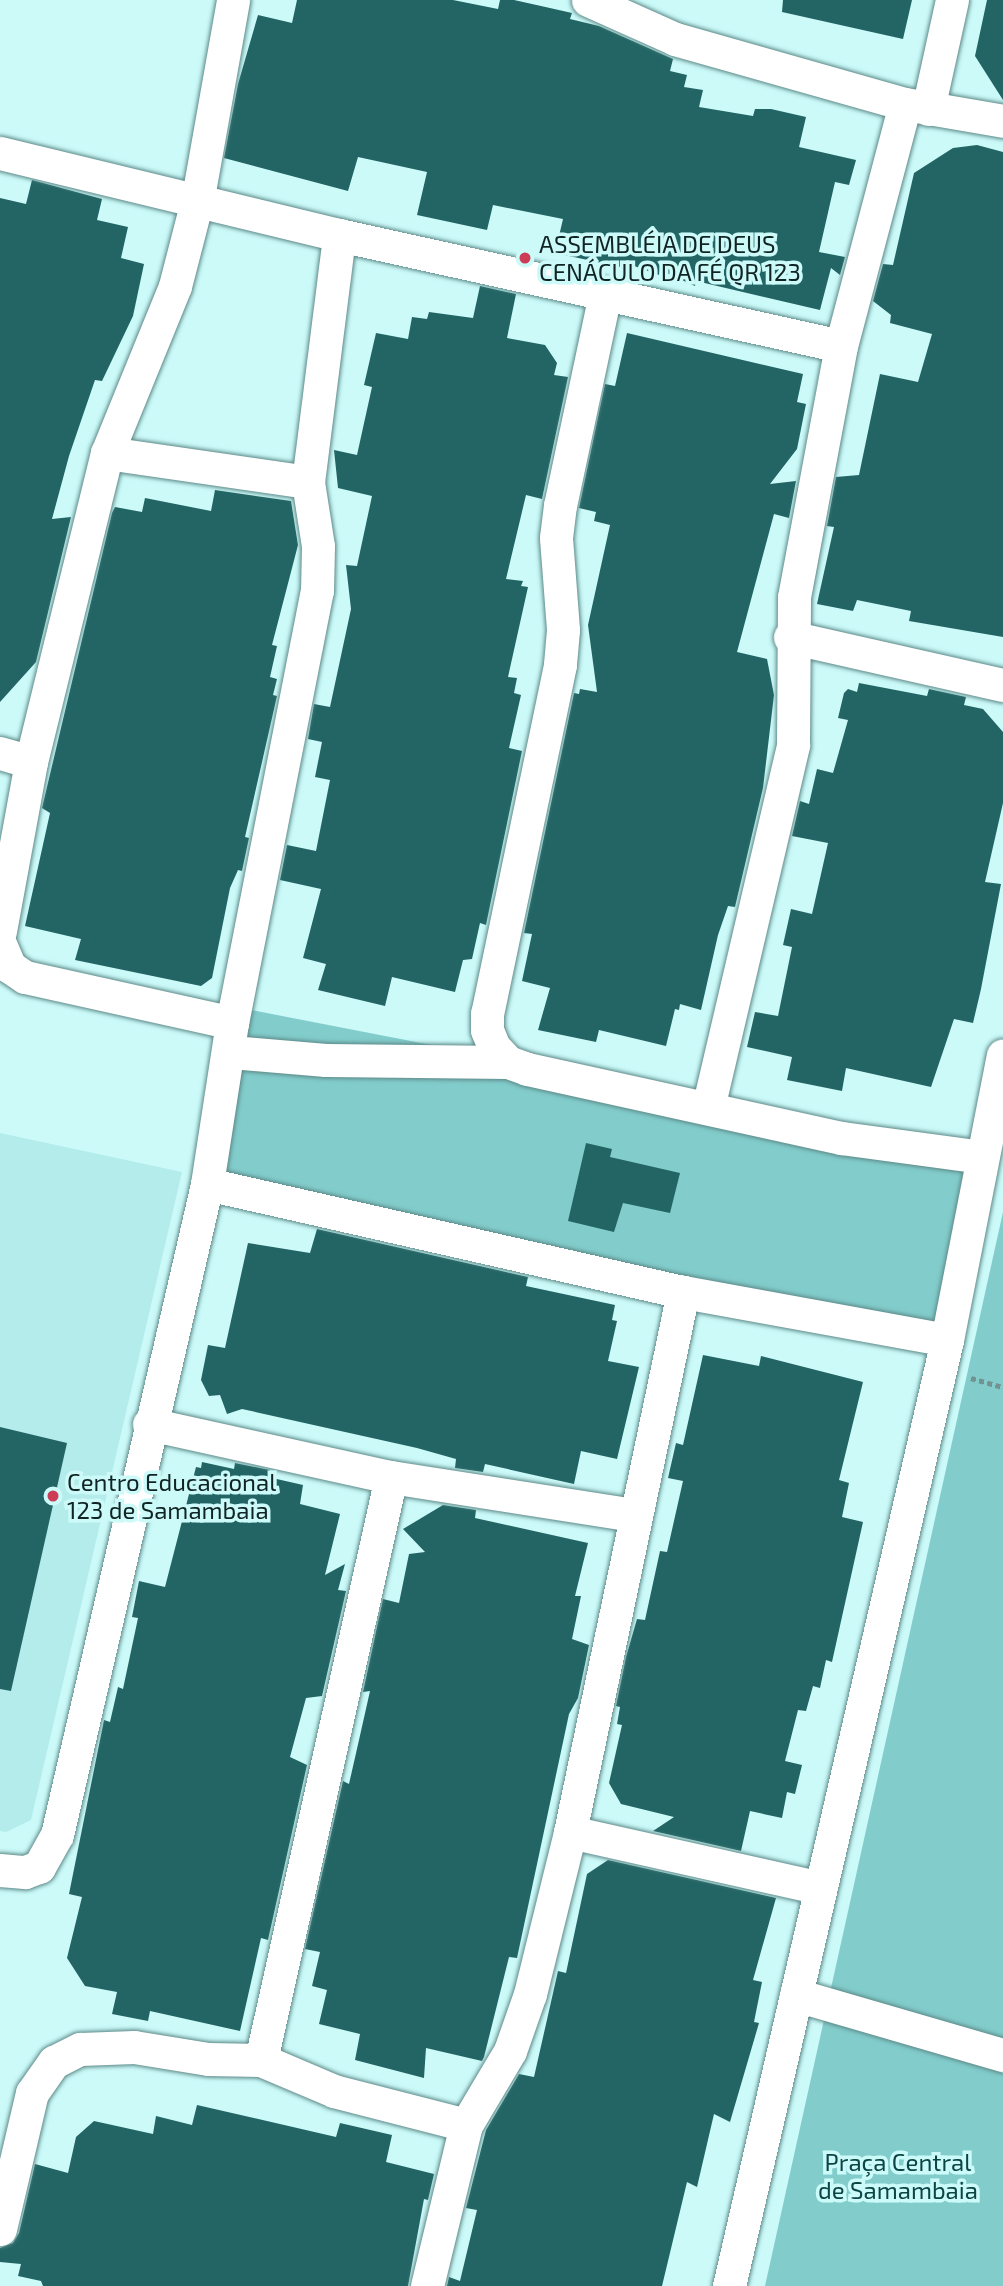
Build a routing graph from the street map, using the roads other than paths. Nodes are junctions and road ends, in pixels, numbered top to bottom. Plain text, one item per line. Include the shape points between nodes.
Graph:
1 (233, 0) edge
2 (587, 0) edge
3 (952, 0) edge
4 (916, 107) junction
5 (1003, 121) edge
6 (0, 153) edge
7 (198, 197) junction
8 (339, 235) junction
9 (605, 294) junction
10 (841, 346) junction
11 (107, 453) junction
12 (308, 482) junction
13 (790, 637) junction
14 (1003, 685) edge
15 (16, 757) edge
16 (0, 931) edge
17 (0, 944) edge
18 (232, 1037) junction
19 (1003, 1055) edge
20 (508, 1062) junction
21 (708, 1108) junction
22 (982, 1157) junction
23 (207, 1184) junction
24 (683, 1292) junction
25 (947, 1340) junction
26 (149, 1424) junction
27 (391, 1476) junction
28 (634, 1515) junction
29 (570, 1832) junction
30 (0, 1870) edge
31 (820, 1888) junction
32 (796, 1995) junction
33 (1003, 2055) edge
34 (261, 2060) junction
35 (466, 2125) junction
36 (0, 2229) edge
37 (427, 2286) edge
38 (729, 2286) edge

1 - 7 street
2 - 4 street via 675,39
3 - 4 street
4 - 5 street
4 - 10 street
6 - 7 street
7 - 8 street
7 - 11 street via 171,298
8 - 9 street
8 - 12 street
9 - 10 street
9 - 20 street via 556,538 563,630 560,665 487,1013 494,1047
10 - 13 street
11 - 12 street
11 - 15 street
12 - 18 street via 318,545 317,591
13 - 14 street
13 - 21 street via 793,745
15 - 16 street
17 - 18 street via 10,967 25,977
18 - 20 street via 326,1060
18 - 23 street
19 - 22 street
20 - 21 street
21 - 22 street via 842,1138
22 - 25 street
23 - 24 street
23 - 26 street
24 - 25 street
24 - 28 street via 650,1462
25 - 31 street
26 - 27 street
26 - 30 street via 57,1835 39,1867 24,1872
27 - 28 street
27 - 34 street
28 - 29 street
29 - 31 street
29 - 35 street via 530,1994 510,2051
31 - 32 street
32 - 33 street
32 - 38 street
34 - 35 street via 334,2091
34 - 36 street via 208,2059 134,2047 80,2049 64,2055 46,2071 26,2108
35 - 37 street

